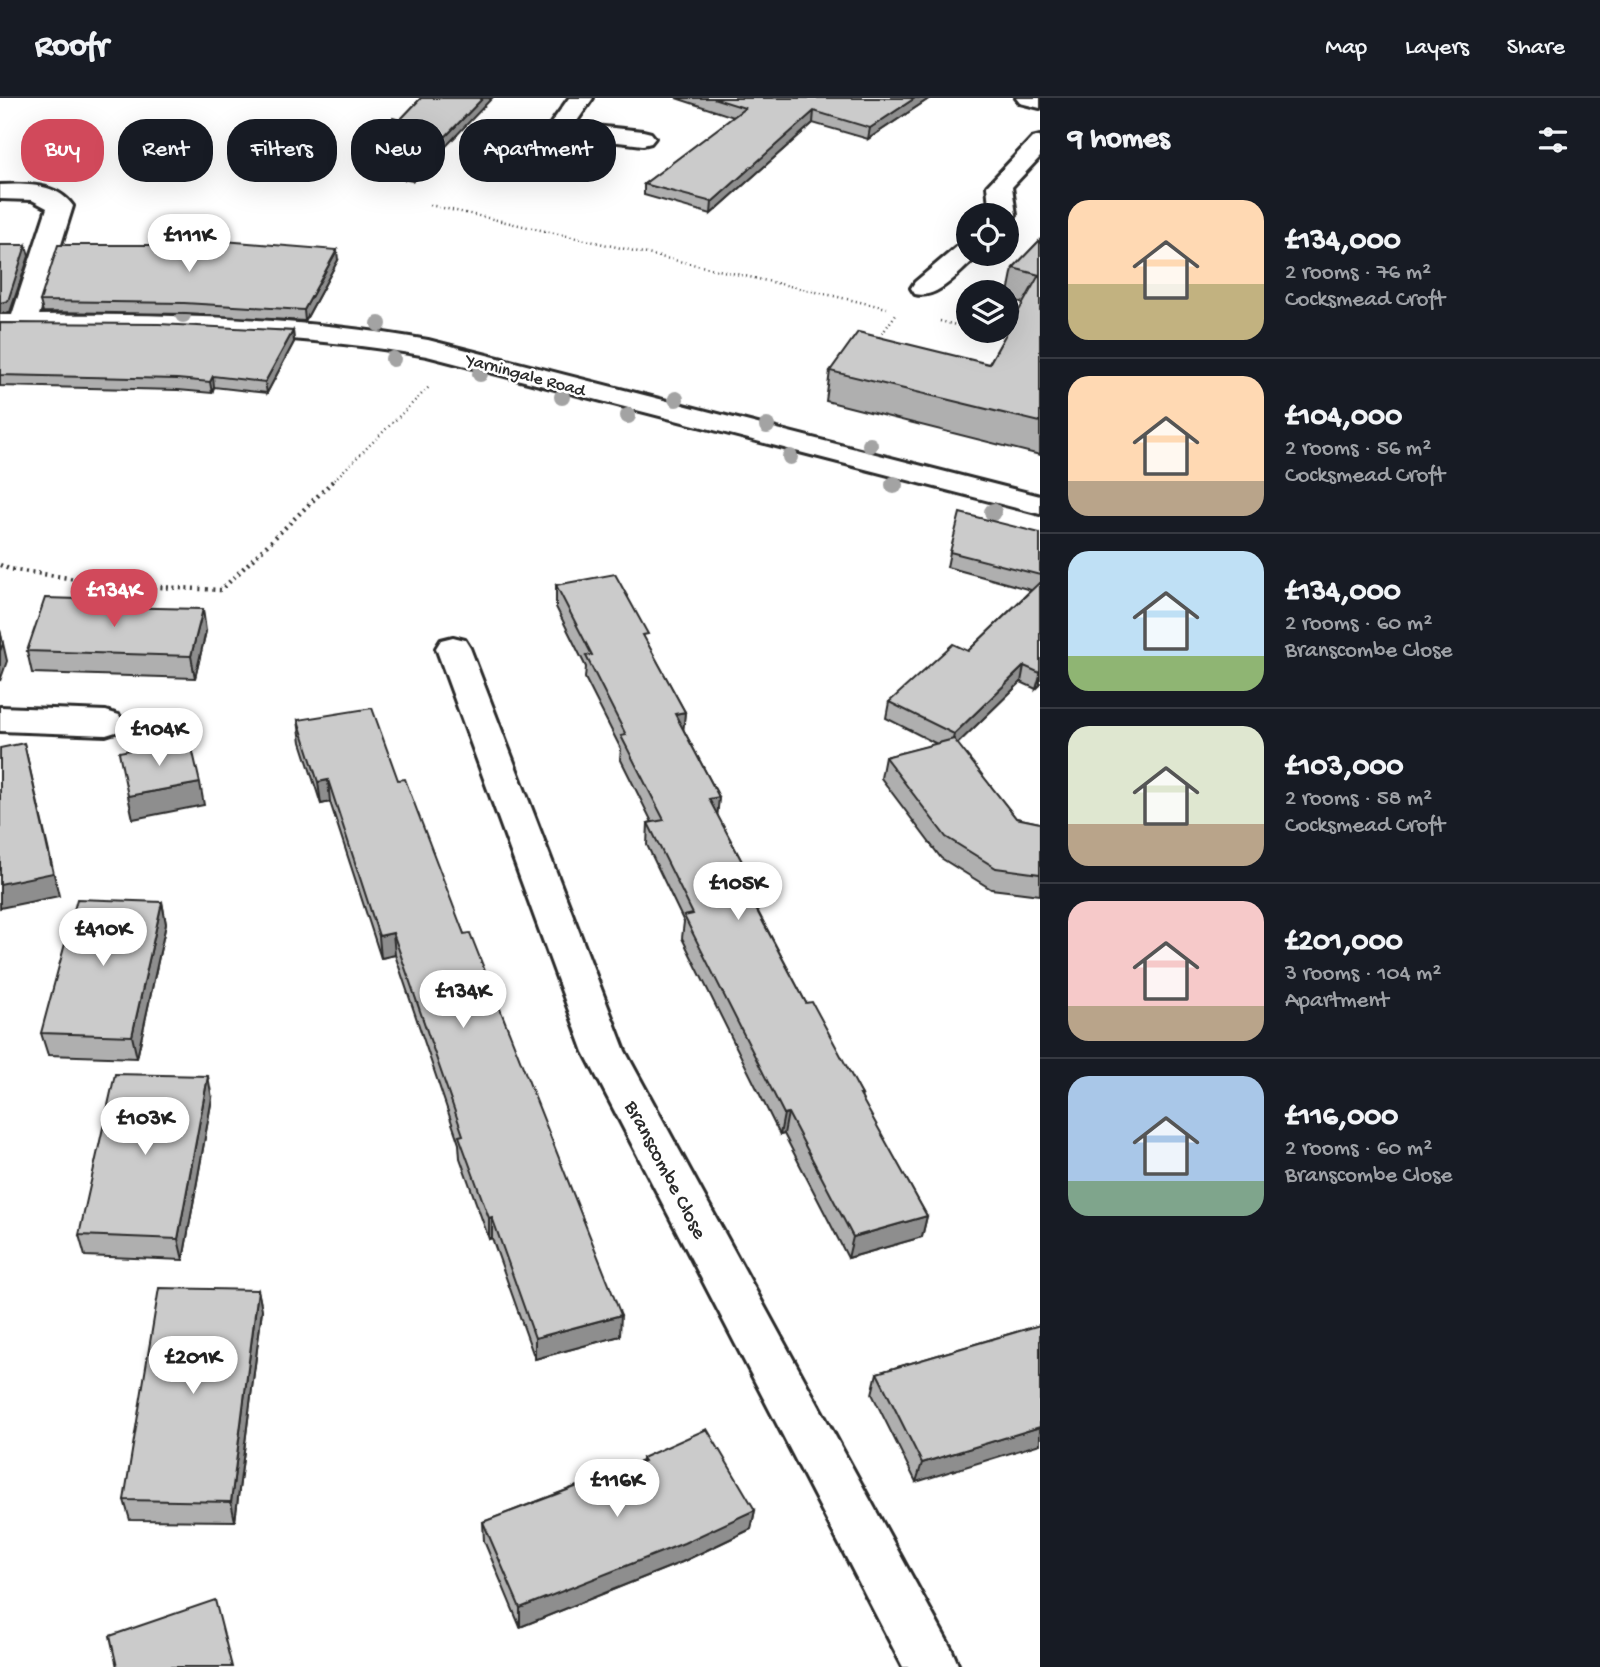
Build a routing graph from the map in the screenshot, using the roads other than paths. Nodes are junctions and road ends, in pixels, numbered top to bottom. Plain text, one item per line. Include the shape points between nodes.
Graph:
1 (581, 98) edge
2 (1028, 98) edge
3 (1040, 101) edge
4 (643, 138) dead end
5 (1040, 143) edge
6 (0, 192) edge
7 (1001, 203) edge
8 (956, 261) edge
9 (924, 288) dead end
10 (12, 323) edge
11 (1040, 505) edge
12 (453, 648) dead end
13 (0, 719) edge
14 (106, 723) dead end
15 (932, 1667) edge

1 - 4 street via 559,129
2 - 3 street
5 - 7 street via 999,186
6 - 10 street via 41,195 60,206
8 - 9 street
10 - 11 street, Yarningale Road via 261,325 365,336
12 - 15 street, Branscombe Close via 605,1052
13 - 14 street

